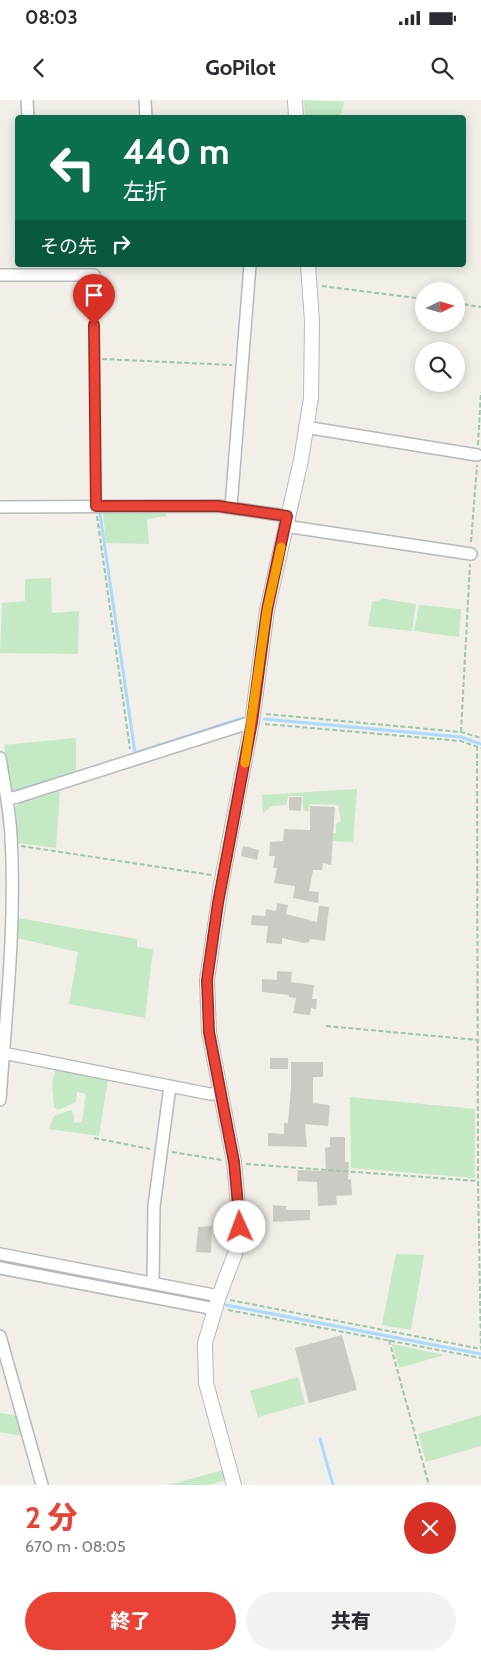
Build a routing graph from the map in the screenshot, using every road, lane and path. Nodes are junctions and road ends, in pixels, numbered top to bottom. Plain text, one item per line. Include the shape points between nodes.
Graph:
1 (27, 100) edge
2 (145, 100) edge
3 (295, 100) edge
4 (28, 115) edge
5 (146, 115) edge
6 (296, 115) edge
7 (250, 267) edge
8 (308, 267) edge
9 (40, 270) edge
10 (0, 275) edge
11 (94, 275) joint
12 (316, 285) dead end
13 (415, 298) edge
14 (465, 304) edge
15 (481, 307) edge
16 (94, 358) junction
17 (244, 365) junction
18 (305, 427) junction
19 (477, 455) dead end
20 (96, 506) junction
21 (0, 507) edge
22 (232, 507) junction
23 (286, 521) junction
24 (471, 554) dead end
25 (258, 720) junction
26 (481, 738) edge
27 (477, 746) junction
28 (481, 748) edge
29 (0, 758) edge
30 (132, 760) junction
31 (7, 799) junction
32 (11, 845) junction
33 (223, 877) junction
34 (5, 976) edge
35 (326, 1026) dead end
36 (478, 1040) junction
37 (4, 1053) junction
38 (170, 1086) junction
39 (221, 1093) junction
40 (0, 1100) edge
41 (241, 1163) dead end
42 (478, 1181) junction
43 (0, 1254) edge
44 (0, 1268) edge
45 (153, 1283) junction
46 (220, 1303) junction
47 (0, 1336) edge
48 (389, 1340) junction
49 (481, 1348) edge
50 (481, 1358) edge
51 (42, 1485) edge
52 (234, 1485) edge
53 (429, 1485) edge

1 - 4 street
2 - 5 street
3 - 6 street
7 - 17 street
8 - 18 street via 312,321 311,398
9 - 10 street
9 - 11 street
11 - 16 lane
12 - 13 path
14 - 15 path
16 - 17 path
16 - 20 lane
17 - 22 street
18 - 19 street
18 - 23 street via 301,460
20 - 21 street
20 - 22 street
20 - 30 path
22 - 23 street
23 - 24 street
23 - 25 street via 267,610
25 - 26 path via 461,732
25 - 27 path via 461,741
25 - 30 street
25 - 33 street
27 - 28 path
27 - 36 path
29 - 31 street
30 - 31 street
31 - 32 street
32 - 33 path
32 - 34 street
33 - 39 street via 207,980 209,1032
34 - 37 street
35 - 36 path
36 - 42 path
37 - 38 street
37 - 40 street
38 - 39 street
38 - 45 street via 154,1206
39 - 46 street via 234,1162 240,1227
41 - 42 path
42 - 49 path
43 - 45 street
44 - 46 street
45 - 46 street
46 - 48 path
46 - 49 path
46 - 52 street via 205,1343 206,1383
47 - 51 street
48 - 50 path
48 - 53 path

